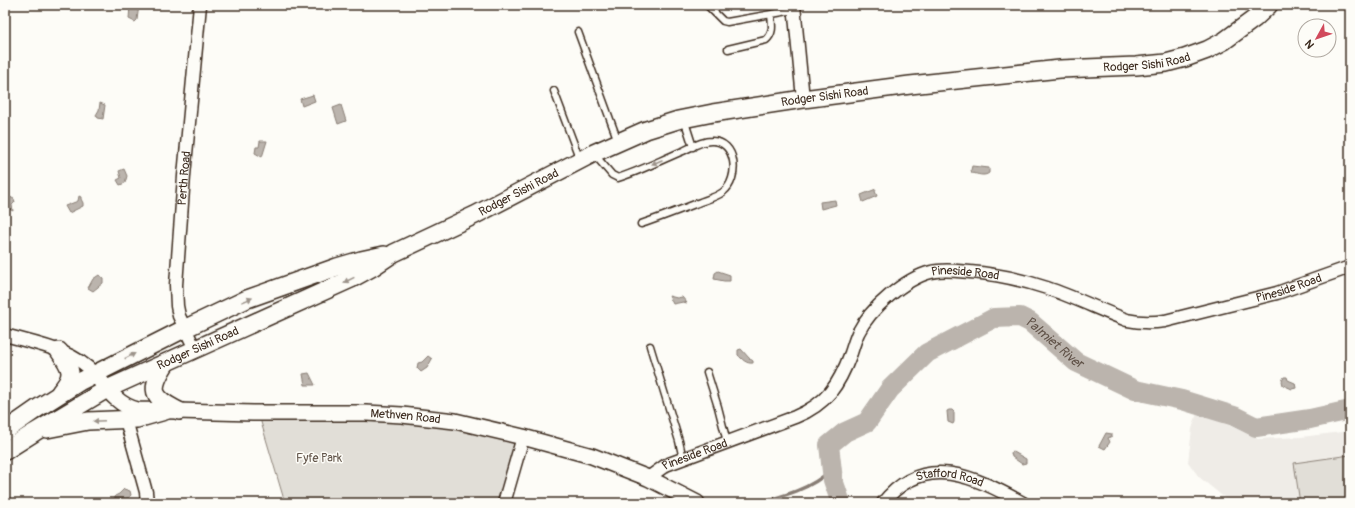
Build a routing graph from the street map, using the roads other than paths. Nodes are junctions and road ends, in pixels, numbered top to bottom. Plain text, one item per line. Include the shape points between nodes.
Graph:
1 (200, 5) edge
2 (707, 5) edge
3 (1268, 5) edge
4 (794, 8) edge
5 (771, 14) junction
6 (578, 32) dead end
7 (728, 49) dead end
8 (554, 91) dead end
9 (803, 99) junction
10 (684, 118) junction
11 (619, 143) junction
12 (693, 146) junction
13 (587, 157) junction
14 (641, 224) dead end
15 (394, 253) junction
16 (1350, 267) edge
17 (184, 329) junction
18 (5, 335) edge
19 (650, 346) dead end
20 (195, 349) junction
21 (59, 352) junction
22 (166, 363) junction
23 (706, 372) dead end
24 (95, 374) junction
25 (107, 389) junction
26 (57, 396) junction
27 (172, 411) junction
28 (126, 420) junction
29 (5, 431) edge
30 (35, 432) junction
31 (523, 437) junction
32 (727, 442) junction
33 (5, 452) edge
34 (683, 459) junction
35 (648, 478) junction
36 (147, 503) edge
37 (504, 503) edge
38 (697, 503) edge
39 (883, 503) edge
40 (1023, 503) edge

1 - 17 street, Perth Road via 176,285 177,306
2 - 5 lane via 727,22
3 - 9 main road, Rodger Sishi Road via 1254,20 1224,41 1185,58 1166,62 1136,66 1060,69
4 - 5 lane
4 - 9 street
5 - 7 lane via 772,30 766,40
6 - 11 lane
8 - 13 lane
9 - 10 main road, Rodger Sishi Road
10 - 11 main road, Rodger Sishi Road via 646,130
10 - 12 lane
11 - 13 main road, Rodger Sishi Road
12 -> 13 lane via 618,178
12 - 14 lane via 713,141 728,149 734,167 728,186 715,196
13 - 15 main road, Rodger Sishi Road via 469,218
17 -> 15 main road, Rodger Sishi Road via 247,299 338,267
15 -> 20 main road, Rodger Sishi Road via 351,279
16 - 32 street, Pineside Road via 1276,293 1148,323 1126,320 1023,281 972,272 930,272 907,282 877,308 858,334 844,372 827,397 807,412
17 - 20 street, Perth Road
24 -> 17 main road, Rodger Sishi Road
18 - 21 street
19 - 34 lane
20 - 22 main road, Rodger Sishi Road
21 - 24 street via 76,358
21 - 26 main road via 69,365 71,373 68,383
22 - 25 main road, Rodger Sishi Road
22 - 27 main road via 157,377 154,389
23 - 32 lane
24 - 25 street, Methven Road
24 - 26 main road, Rodger Sishi Road
25 - 27 street, Methven Road via 118,401 132,409
25 - 30 main road, Rodger Sishi Road
26 - 29 main road, Rodger Sishi Road
27 - 28 main road
27 - 31 street, Methven Road via 387,414 455,421
28 -> 30 main road via 88,421
28 - 36 street
30 - 33 main road, Rodger Sishi Road
31 - 35 street, Methven Road via 592,456
31 - 37 street
32 - 34 street, Pineside Road
34 - 35 street, Pineside Road via 660,469
35 - 38 street, Methven Road
39 - 40 street, Stafford Road via 889,494 910,479 936,472 967,477

